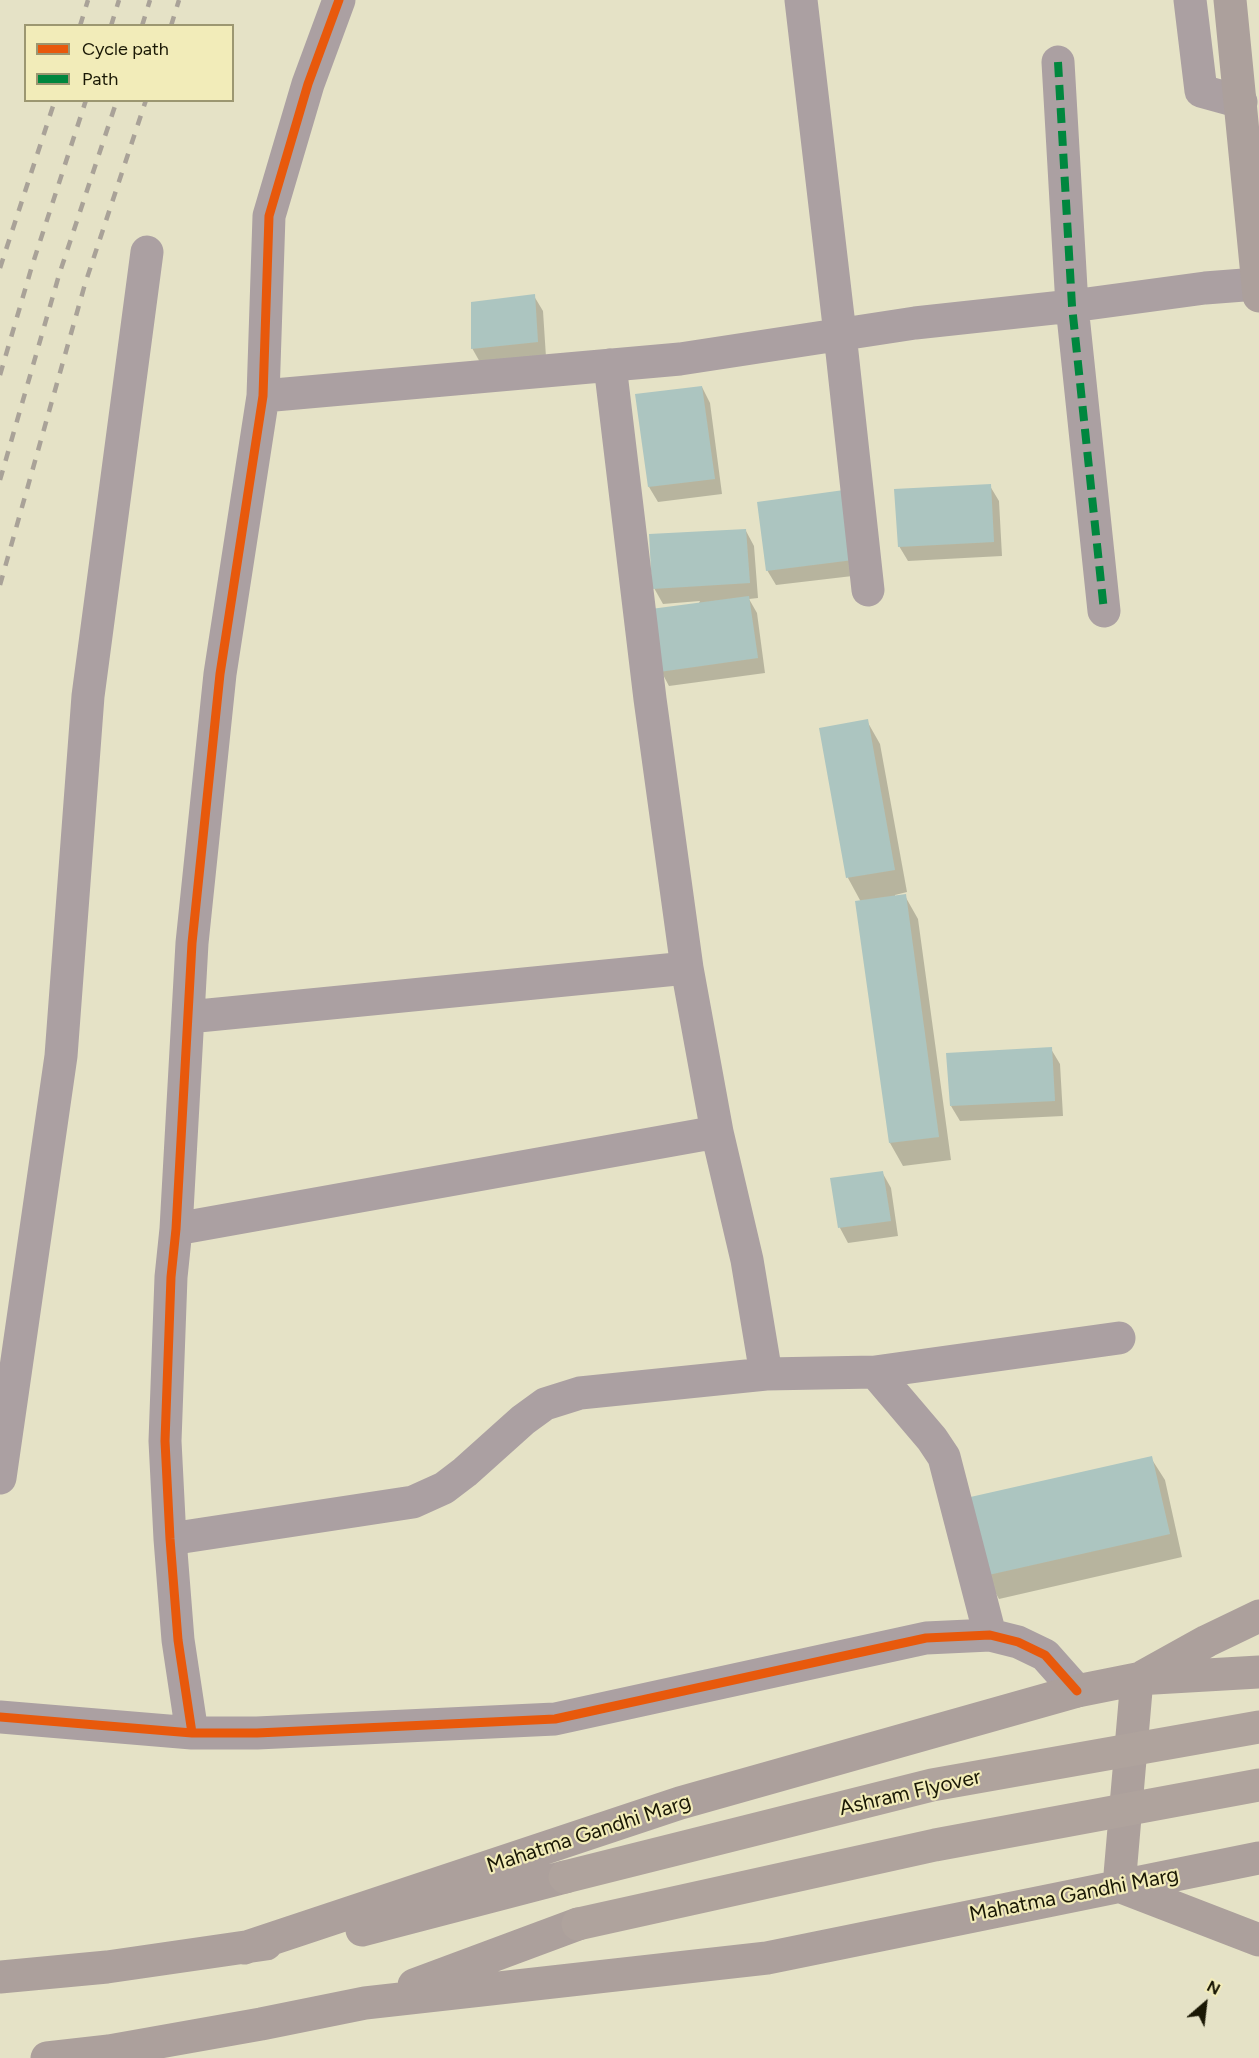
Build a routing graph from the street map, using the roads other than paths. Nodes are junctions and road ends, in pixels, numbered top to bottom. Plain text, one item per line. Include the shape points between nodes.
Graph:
1 (339, 0) edge
2 (801, 0) edge
3 (1190, 0) edge
4 (1230, 0) edge
5 (1058, 62) dead end
6 (1240, 102) junction
7 (147, 252) dead end
8 (1258, 290) edge
9 (1072, 306) junction
10 (840, 334) junction
11 (610, 365) junction
12 (263, 396) junction
13 (868, 590) dead end
14 (1104, 611) dead end
15 (687, 968) junction
16 (188, 1017) junction
17 (717, 1132) junction
18 (176, 1229) junction
19 (1119, 1338) dead end
20 (876, 1372) junction
21 (766, 1374) junction
22 (0, 1478) edge
23 (170, 1539) junction
24 (1259, 1616) edge
25 (990, 1635) junction
26 (1259, 1672) edge
27 (1137, 1679) junction
28 (1077, 1691) junction
29 (0, 1717) edge
30 (1259, 1727) edge
31 (192, 1733) junction
32 (1259, 1785) edge
33 (1259, 1858) edge
34 (565, 1877) joint
35 (1119, 1886) junction
36 (578, 1924) joint
37 (1259, 1940) edge
38 (244, 1948) junction
39 (0, 1977) edge
40 (365, 2003) junction
41 (47, 2058) edge

1 - 12 street via 308,84 269,216
2 - 10 street
3 - 6 street via 1201,91
4 - 6 main road
5 - 9 street
6 - 8 main road
7 - 22 street via 88,696 61,1056
8 - 9 street via 1205,288
9 - 10 street
9 - 14 street
10 - 11 street via 680,359
10 - 13 street
11 - 12 street
11 - 15 street
12 - 16 street via 220,674
15 - 16 street
15 - 17 street
16 - 18 street
17 - 18 street
17 - 21 street via 747,1260
18 - 23 street via 165,1441
19 - 20 street
20 - 21 street
20 - 25 street via 944,1457
21 - 23 street via 580,1394 545,1404 444,1488 413,1502
23 - 31 street via 178,1640
24 - 27 main road
25 - 28 street via 1045,1655
25 - 31 street via 926,1638 555,1719 257,1734
26 - 27 main road, Mahatma Gandhi Marg
27 - 28 main road, Mahatma Gandhi Marg
27 - 35 main road
28 - 38 main road, Mahatma Gandhi Marg via 680,1803
29 - 31 street
30 - 34 highway, Ashram Flyover, bridge via 932,1785
32 - 36 highway, bridge via 935,1845
33 - 35 main road, Mahatma Gandhi Marg
34 - 38 main road, Mahatma Gandhi Marg via 365,1929
35 - 37 main road
35 - 40 main road, Mahatma Gandhi Marg via 767,1958
36 - 40 main road
38 - 39 main road
40 - 41 main road via 109,2051

